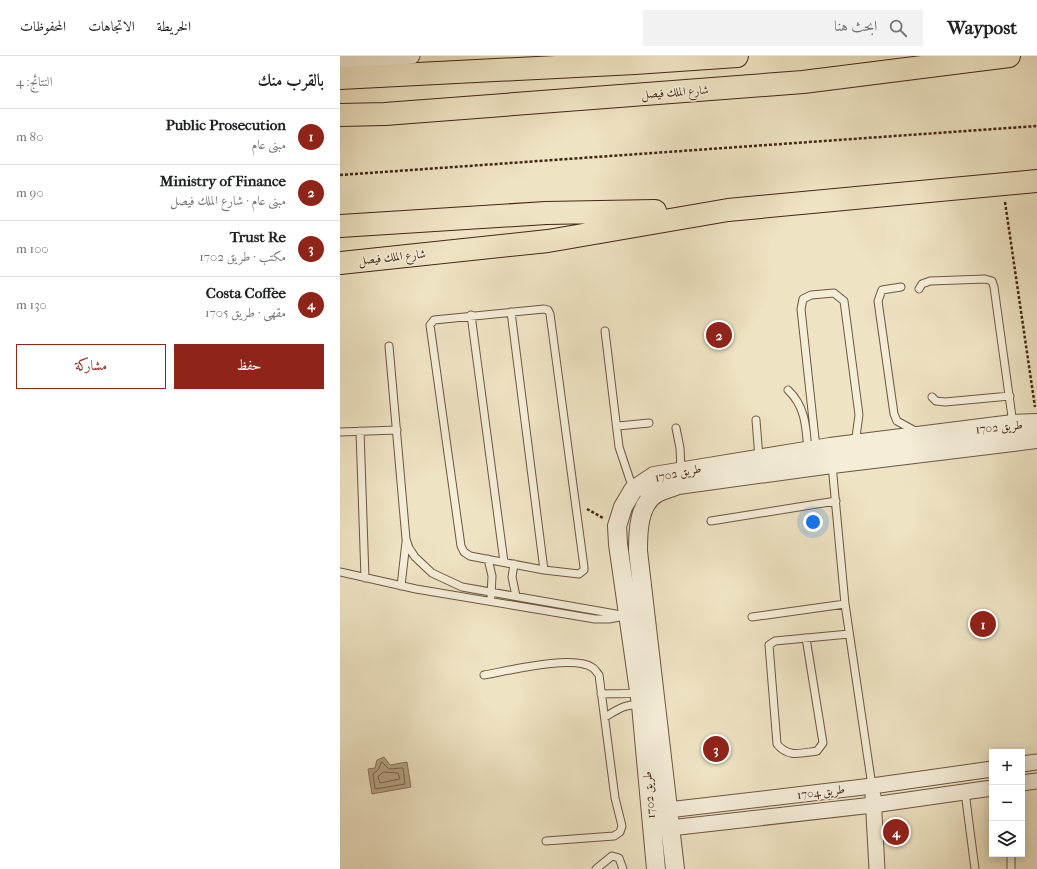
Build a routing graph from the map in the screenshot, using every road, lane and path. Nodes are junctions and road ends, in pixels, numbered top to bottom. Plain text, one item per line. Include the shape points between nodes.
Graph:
1 (412, 56) edge
2 (727, 56) edge
3 (1009, 56) edge
4 (640, 60) edge
5 (340, 63) edge
6 (340, 78) edge
7 (340, 115) edge
8 (1037, 126) edge
9 (340, 175) edge
10 (1037, 181) edge
11 (1002, 184) junction
12 (728, 210) junction
13 (340, 226) edge
14 (340, 263) edge
15 (901, 287) dead end
16 (919, 289) dead end
17 (511, 312) junction
18 (470, 315) junction
19 (605, 331) dead end
20 (389, 346) dead end
21 (788, 390) dead end
22 (1010, 396) junction
23 (932, 397) dead end
24 (812, 402) junction
25 (800, 405) junction
26 (1036, 419) edge
27 (756, 420) dead end
28 (649, 423) dead end
29 (1013, 424) junction
30 (618, 426) junction
31 (676, 428) dead end
32 (397, 430) junction
33 (360, 431) junction
34 (340, 432) edge
35 (923, 436) junction
36 (1037, 439) edge
37 (855, 444) junction
38 (821, 453) junction
39 (759, 458) junction
40 (681, 471) junction
41 (633, 490) junction
42 (836, 501) junction
43 (576, 502) junction
44 (711, 521) dead end
45 (617, 526) junction
46 (406, 539) junction
47 (488, 559) junction
48 (504, 562) junction
49 (514, 564) junction
50 (544, 570) junction
51 (340, 572) edge
52 (365, 578) junction
53 (401, 586) junction
54 (492, 593) junction
55 (516, 596) junction
56 (490, 602) junction
57 (845, 604) junction
58 (645, 613) junction
59 (627, 616) junction
60 (752, 617) dead end
61 (849, 634) junction
62 (806, 638) junction
63 (484, 675) dead end
64 (601, 694) junction
65 (640, 699) junction
66 (605, 717) junction
67 (1037, 762) edge
68 (1025, 764) edge
69 (989, 769) edge
70 (1037, 781) edge
71 (1025, 783) edge
72 (872, 786) junction
73 (989, 788) edge
74 (965, 792) junction
75 (873, 805) junction
76 (668, 810) junction
77 (658, 825) junction
78 (546, 841) dead end
79 (1011, 857) edge
80 (596, 869) edge
81 (623, 869) edge
82 (656, 869) edge
83 (675, 869) edge
84 (876, 869) edge
85 (975, 869) edge
86 (1011, 869) edge

1 - 5 street
2 - 4 highway
3 - 7 highway, شارع الملك فيصل via 802,82 385,114
4 - 6 highway
8 - 9 path
10 - 11 highway, شارع الملك فيصل
11 - 12 highway, شارع الملك فيصل
11 - 26 path
12 - 13 highway, شارع الملك فيصل via 546,213
12 - 14 highway, شارع الملك فيصل via 548,240
15 - 35 lane via 885,288 878,297 894,414 897,421
16 - 22 lane via 922,284 930,281 985,278 992,281
17 - 18 lane
17 - 43 lane via 544,309 550,314
17 - 50 lane
18 - 47 lane via 434,320 430,325 461,546 466,554
18 - 48 lane
19 - 30 lane
20 - 32 lane
21 - 25 lane
22 - 23 lane via 945,402 936,401
22 - 29 lane
24 - 25 lane
24 - 37 lane via 801,304 807,296 834,293 842,298 845,306 859,415
24 - 38 lane
25 - 38 lane
26 - 29 street, طريق 1702
27 - 39 lane
28 - 30 lane
29 - 35 street, طريق 1702
30 - 41 lane via 619,447
31 - 40 lane
32 - 33 lane
32 - 46 lane
33 - 34 lane
33 - 52 lane
35 - 37 street, طريق 1702
36 - 38 street, طريق 1702
37 - 38 street, طريق 1702
38 - 39 street, طريق 1702
38 - 42 lane
38 - 58 street, طريق 1702 via 678,486 656,494 648,502 641,516 638,534
39 - 40 street, طريق 1702
40 - 41 street, طريق 1702 via 654,476
41 - 45 street, طريق 1702 via 623,507
42 - 44 lane
42 - 57 lane
43 - 45 path
43 - 50 lane via 584,570 576,574
45 - 59 street, طريق 1702
46 - 53 lane
46 - 54 lane via 415,557 432,573 462,587
47 - 48 lane
47 - 54 lane
48 - 49 lane
49 - 50 lane
49 - 55 lane via 512,577
51 - 52 lane
52 - 53 lane
53 - 56 lane
54 - 55 lane
54 - 56 lane
55 - 59 lane
56 - 59 lane via 595,619 609,620
57 - 60 lane
57 - 61 lane
58 - 59 street
58 - 76 street, طريق 1702
59 - 65 street, طريق 1702
61 - 62 lane
61 - 72 lane
62 - 62 lane via 775,640 769,645 777,744 785,753 791,755 817,751 823,743
63 - 64 lane via 558,662 586,665 594,668 599,675
64 - 65 lane
64 - 66 lane
65 - 66 lane
65 - 77 street, طريق 1702
66 - 78 lane via 615,798 622,826 620,832 614,836
67 - 68 street
69 - 72 street, طريق 1704
70 - 71 street
72 - 75 street
72 - 76 street, طريق 1704
73 - 74 street, طريق 1704
74 - 75 street, طريق 1704
74 - 85 lane
75 - 77 street, طريق 1704
75 - 84 street
76 - 77 street, طريق 1702
77 - 82 street, طريق 1702
77 - 83 street, طريق 1702
79 - 86 lane
80 - 81 lane via 612,856 619,858

